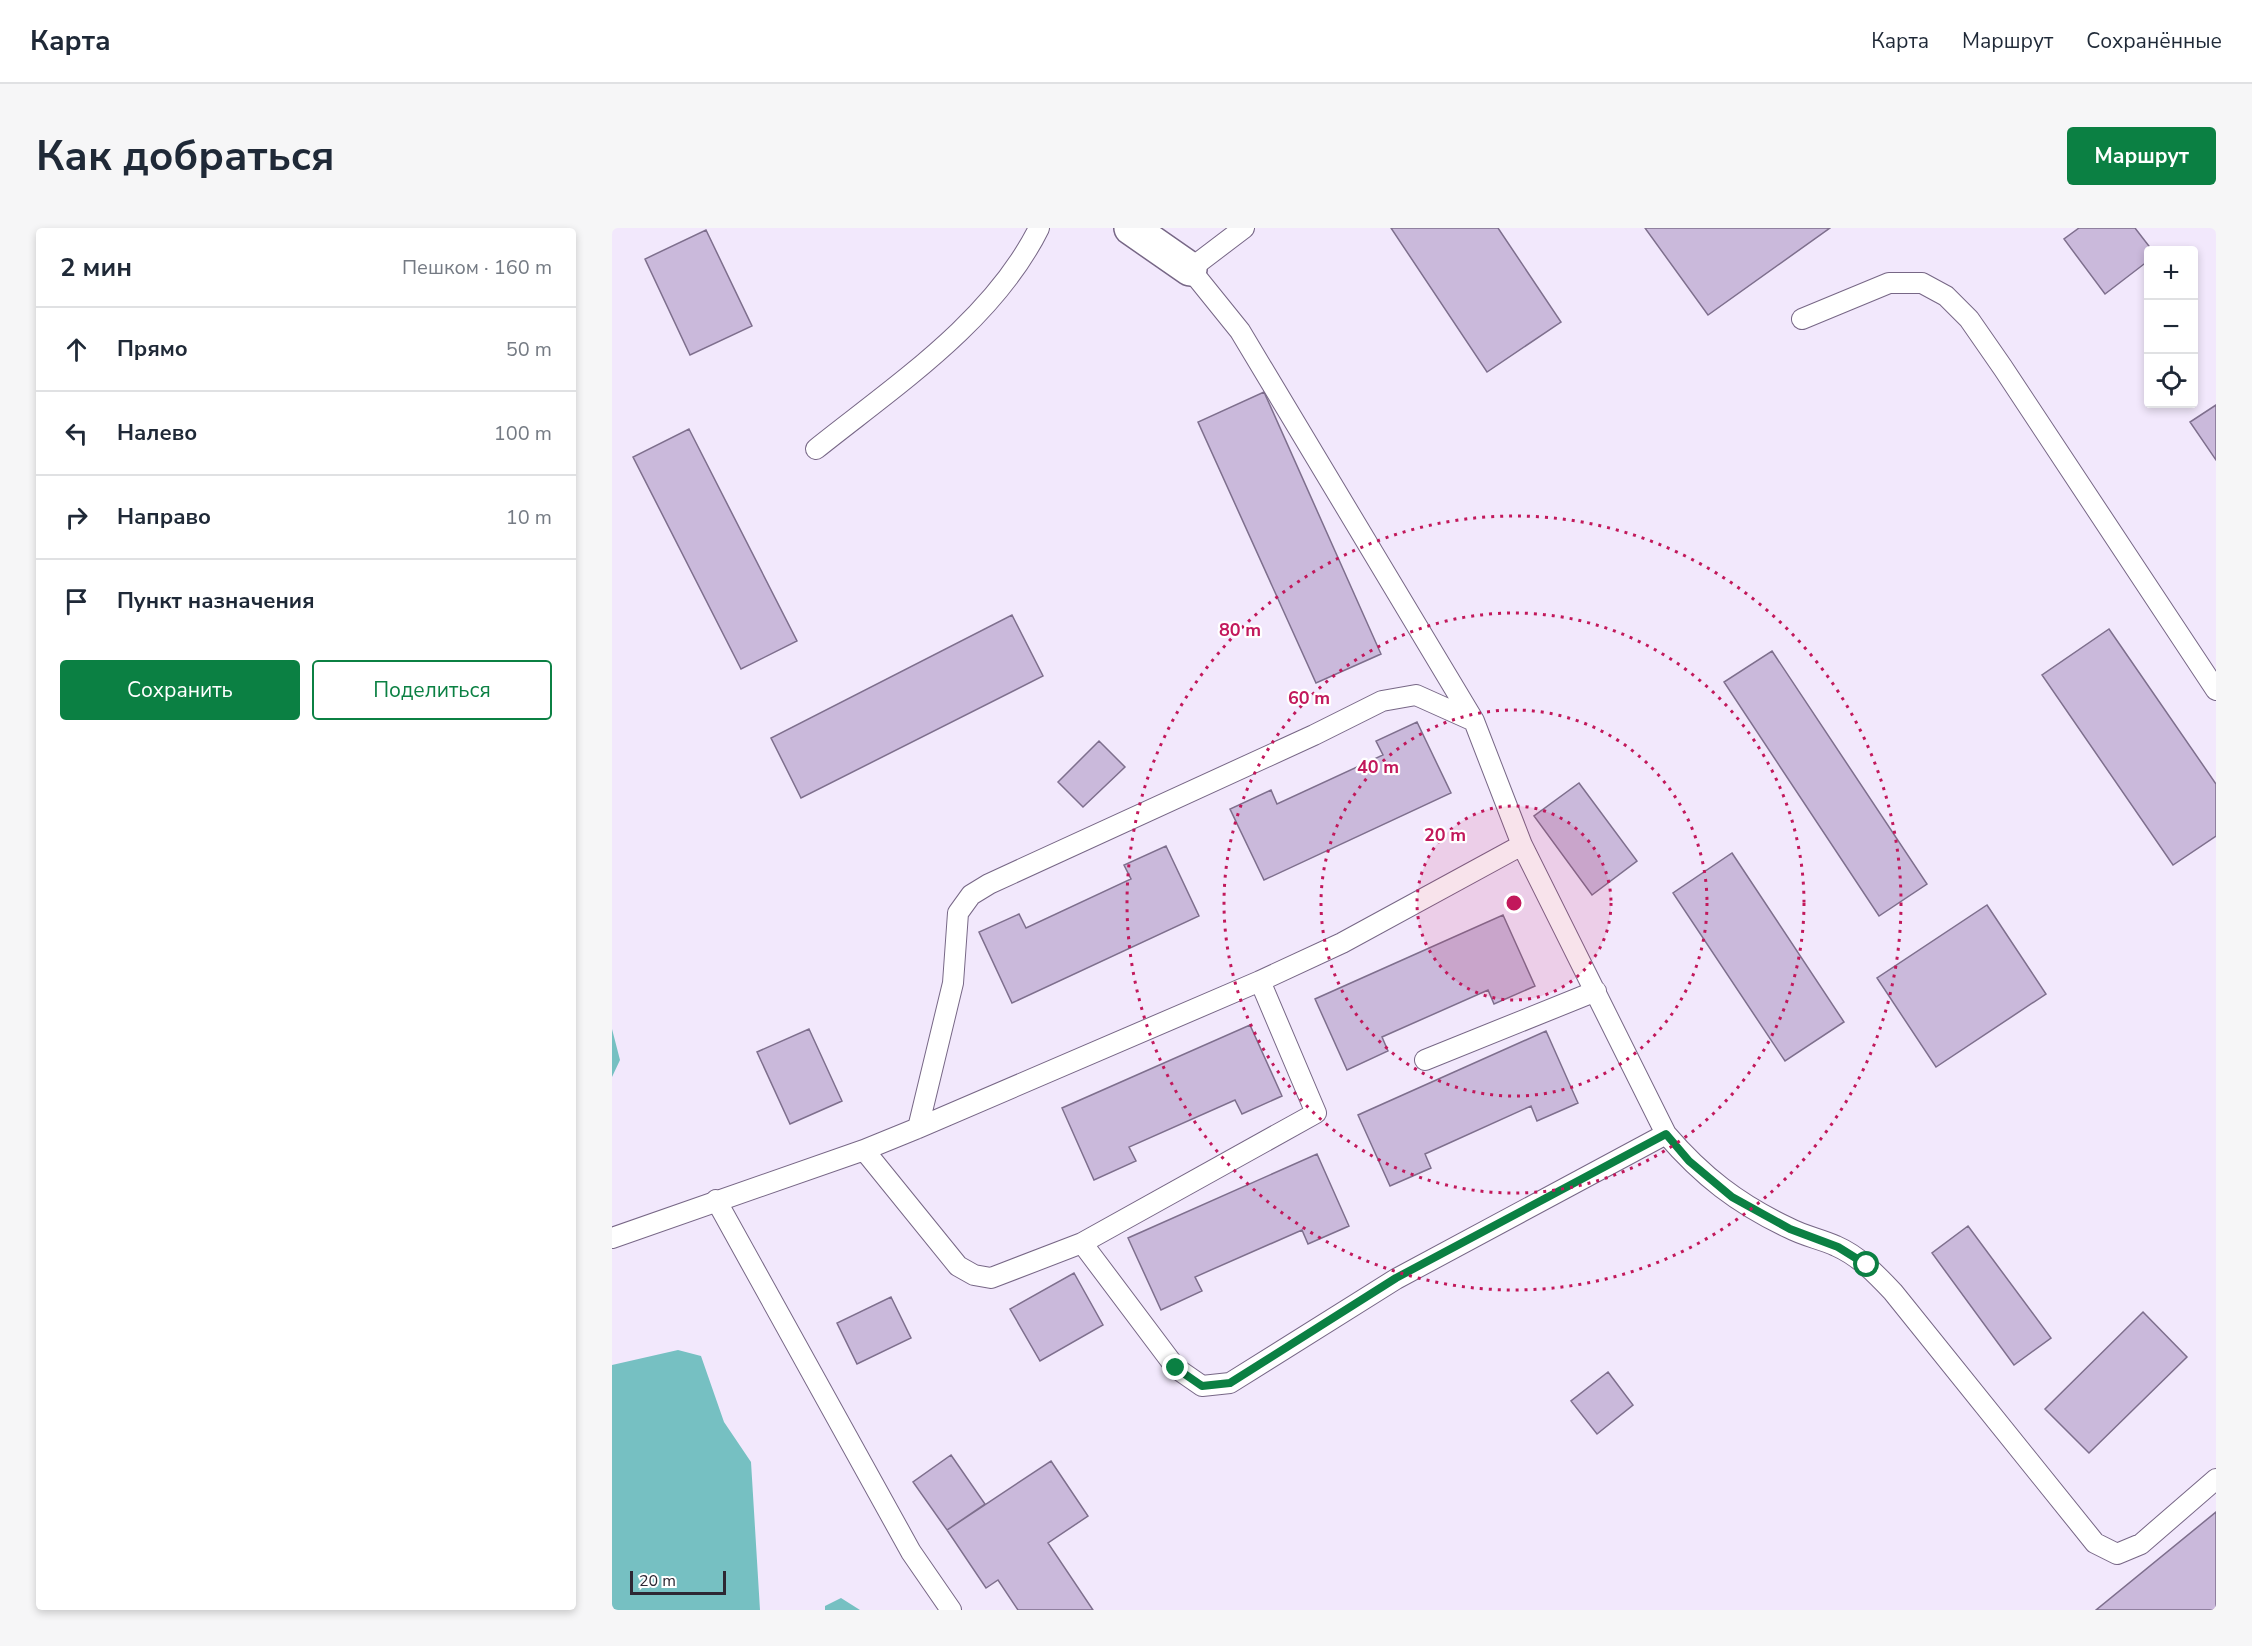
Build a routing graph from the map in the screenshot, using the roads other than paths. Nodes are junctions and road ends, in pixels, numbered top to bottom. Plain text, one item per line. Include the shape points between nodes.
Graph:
1 (1039, 228) edge
2 (1131, 228) edge
3 (1244, 228) edge
4 (1190, 269) junction
5 (1803, 319) dead end
6 (816, 449) dead end
7 (2216, 690) edge
8 (1474, 721) junction
9 (1522, 845) junction
10 (1260, 981) junction
11 (1596, 991) junction
12 (1425, 1060) dead end
13 (918, 1128) junction
14 (1666, 1134) junction
15 (864, 1150) junction
16 (716, 1200) junction
17 (612, 1238) edge
18 (1082, 1243) junction
19 (2216, 1479) edge
20 (951, 1610) edge

1 - 6 lane via 1026,255 996,295 931,358
2 - 4 street
3 - 4 lane
4 - 8 lane via 1240,331
5 - 7 lane via 1888,283 1922,283 1946,296 1969,319 1996,358
8 - 9 lane
8 - 13 lane via 1416,695 1382,701 971,895 958,913 953,983
9 - 10 lane via 1342,943
9 - 11 lane
10 - 13 lane
10 - 18 lane via 1316,1113
11 - 12 lane
11 - 14 lane
13 - 15 lane
14 - 18 lane via 1396,1278 1230,1383 1202,1386 1176,1368
14 - 19 lane via 1689,1161 1732,1197 1790,1229 1838,1247 1867,1265 2095,1543 2117,1554 2141,1544
15 - 16 lane
15 - 18 lane via 958,1266 974,1275 991,1278
16 - 17 lane
16 - 20 lane via 910,1552

